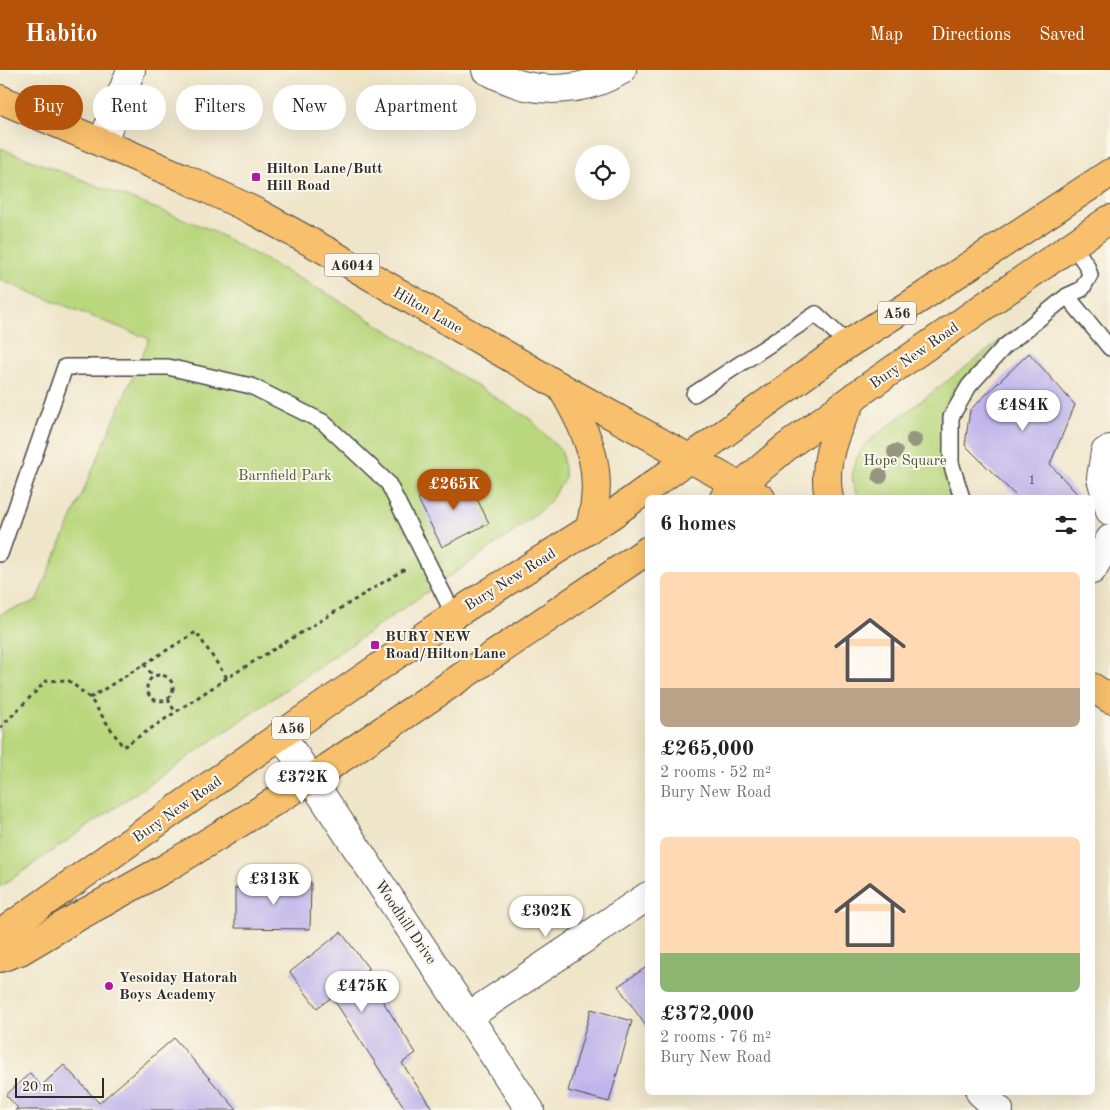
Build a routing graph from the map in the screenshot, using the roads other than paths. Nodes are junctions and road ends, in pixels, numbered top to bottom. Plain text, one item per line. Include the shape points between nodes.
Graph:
1 (131, 70) edge
2 (486, 70) edge
3 (622, 70) edge
4 (0, 100) edge
5 (102, 143) junction
6 (1110, 173) edge
7 (1110, 219) edge
8 (1072, 246) junction
9 (1067, 296) junction
10 (848, 344) junction
11 (1110, 348) edge
12 (561, 387) junction
13 (694, 394) dead end
14 (855, 396) junction
15 (1110, 449) edge
16 (689, 458) junction
17 (742, 494) edge
18 (829, 495) edge
19 (961, 495) edge
20 (1110, 511) edge
21 (588, 530) junction
22 (1110, 539) edge
23 (645, 552) edge
24 (0, 554) edge
25 (1095, 565) edge
26 (454, 615) junction
27 (1095, 689) edge
28 (1110, 699) edge
29 (281, 735) junction
30 (311, 778) junction
31 (645, 898) edge
32 (0, 934) edge
33 (0, 958) edge
34 (469, 1016) junction
35 (983, 1095) edge
36 (530, 1110) edge
37 (999, 1110) edge

1 - 5 street
2 - 3 street via 524,86 551,90 609,78
4 - 5 main road, Hilton Lane / A6044
5 - 12 main road, Hilton Lane / A6044 via 256,212
6 - 10 main road, Bury New Road / A56
7 - 8 main road, Bury New Road
8 - 9 lane via 1090,275 1082,289
8 - 14 main road, Bury New Road
9 - 11 lane
9 - 19 lane via 1004,347 969,386 951,417 951,463
10 - 13 lane via 816,314
10 - 16 main road, Bury New Road / A56
12 - 16 main road, Hilton Lane / A6044
12 - 21 main road via 588,443 595,469 596,498
14 - 17 main road, Bury New Road via 785,448
14 - 18 main road via 832,443 827,473
15 - 20 street via 1105,452 1101,478
16 - 17 main road, Hilton Lane / A6044
16 - 21 main road, Bury New Road / A56
21 - 26 main road, Bury New Road / A56
22 - 25 street
23 - 30 main road
24 - 26 lane via 65,367 168,367 251,386 323,422 388,483
26 - 29 main road, Bury New Road / A56
27 - 28 main road
29 - 30 street, Woodhill Drive
29 - 32 main road, Bury New Road / A56
30 - 33 main road via 166,868 20,951
30 - 34 street, Woodhill Drive
31 - 34 street
34 - 36 street, Woodhill Drive
35 - 37 street

